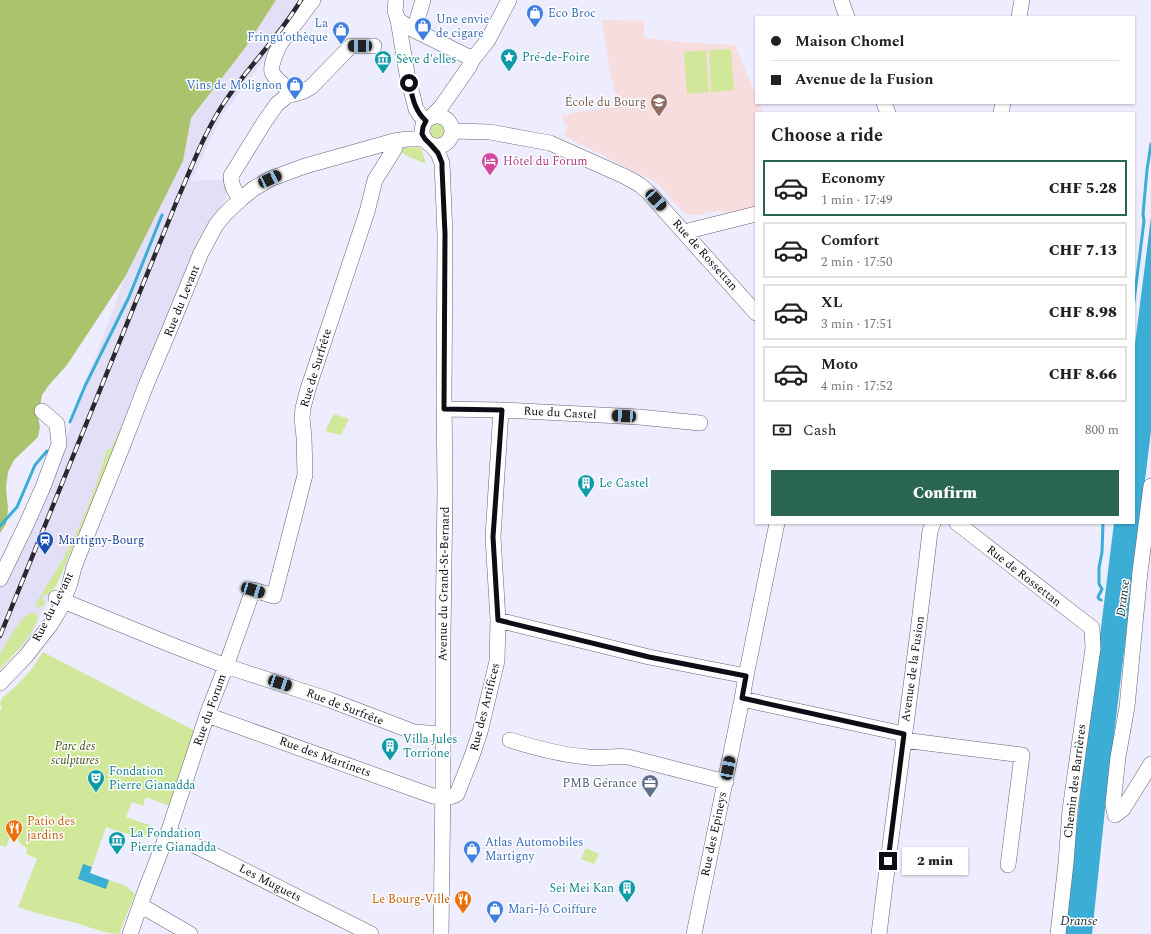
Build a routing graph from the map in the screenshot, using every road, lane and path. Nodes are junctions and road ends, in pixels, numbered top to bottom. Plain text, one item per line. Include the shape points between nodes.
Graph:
1 (313, 0) edge
2 (396, 0) edge
3 (422, 0) edge
4 (841, 0) edge
5 (1022, 0) edge
6 (506, 1) edge
7 (847, 16) edge
8 (1019, 16) edge
9 (398, 20) junction
10 (414, 30) junction
11 (488, 40) junction
12 (374, 46) dead end
13 (473, 59) junction
14 (291, 95) junction
15 (427, 129) junction
16 (450, 131) junction
17 (395, 141) junction
18 (241, 198) junction
19 (755, 214) edge
20 (685, 233) junction
21 (445, 234) junction
22 (755, 311) edge
23 (444, 409) junction
24 (502, 410) junction
25 (42, 411) dead end
26 (700, 423) dead end
27 (1151, 486) edge
28 (777, 524) edge
29 (933, 524) edge
30 (958, 524) edge
31 (0, 579) edge
32 (59, 600) junction
33 (498, 620) junction
34 (1092, 628) joint
35 (226, 666) junction
36 (746, 676) junction
37 (0, 683) edge
38 (742, 698) junction
39 (207, 715) junction
40 (442, 734) junction
41 (904, 737) junction
42 (510, 740) dead end
43 (1151, 764) edge
44 (726, 782) junction
45 (442, 798) junction
46 (168, 832) junction
47 (1008, 865) dead end
48 (140, 905) junction
49 (130, 934) edge
50 (190, 934) edge
51 (371, 934) edge
52 (441, 934) edge
53 (694, 934) edge
54 (879, 934) edge
55 (1058, 934) edge

1 - 14 street via 280,44 272,68 274,76
2 - 9 street via 395,11
3 - 10 street
4 - 7 street
5 - 8 street
6 - 11 street, Avenue du Grand-St-Bernard
9 - 10 street
9 - 15 street via 414,103
10 - 13 street
11 - 13 street, Avenue du Grand-St-Bernard
11 - 16 street, Avenue du Grand-St-Bernard via 477,67 454,101
12 - 14 street via 351,46 311,87
13 - 15 street, Avenue du Grand-St-Bernard
14 - 18 street via 277,104 231,176 231,184
15 - 16 street via 440,146 445,144
15 - 16 street via 434,116 441,116 446,118
15 - 17 street, Rue du Levant via 407,139
15 - 21 street, Avenue du Grand-St-Bernard via 442,163
16 - 20 street, Rue de Rossettan via 490,132 557,145 636,182
16 - 21 street, Avenue du Grand-St-Bernard
17 - 18 street, Rue du Levant via 284,173 262,183
17 - 35 street, Rue de Surfrête via 395,148 375,180 367,212 308,389 302,418 305,475 274,596 253,590
18 - 32 street, Rue du Levant via 216,225 202,253 146,385 70,583
19 - 20 street
20 - 22 street, Rue de Rossettan
21 - 23 street, Avenue du Grand-St-Bernard
23 - 24 street, Rue du Castel
23 - 40 street, Avenue du Grand-St-Bernard
24 - 26 street, Rue du Castel via 641,417
24 - 33 street, Rue des Artifices via 493,537
25 - 31 street via 57,424 59,444 43,487
27 - 43 street via 1127,707 1118,757 1113,804 1115,815 1123,809
28 - 36 street, Rue des Epineys
29 - 41 street, Avenue de la Fusion
30 - 34 street, Rue de Rossettan
32 - 35 street, Rue de Surfrête
32 - 37 street, Rue du Levant via 46,632
33 - 36 street via 649,657
33 - 45 street, Rue des Artifices via 497,661 480,732 457,794
34 - 55 street, Chemin des Barrières via 1093,648 1070,810
35 - 39 street, Rue du Forum
35 - 40 street, Rue de Surfrête via 330,700 414,732
36 - 38 street, Rue des Epineys
38 - 41 street
38 - 44 street, Rue des Epineys
39 - 45 street, Rue des Martinets
39 - 46 street, Rue du Forum
40 - 45 street, Avenue du Grand-St-Bernard
41 - 47 street via 1022,755
41 - 54 street, Avenue de la Fusion
42 - 44 street via 589,758 628,757
44 - 53 street, Rue des Epineys
45 - 52 street, Avenue du Grand-St-Bernard
46 - 48 street, Rue du Forum
46 - 51 street, Les Muguets
48 - 49 street, Rue du Forum
48 - 50 street

